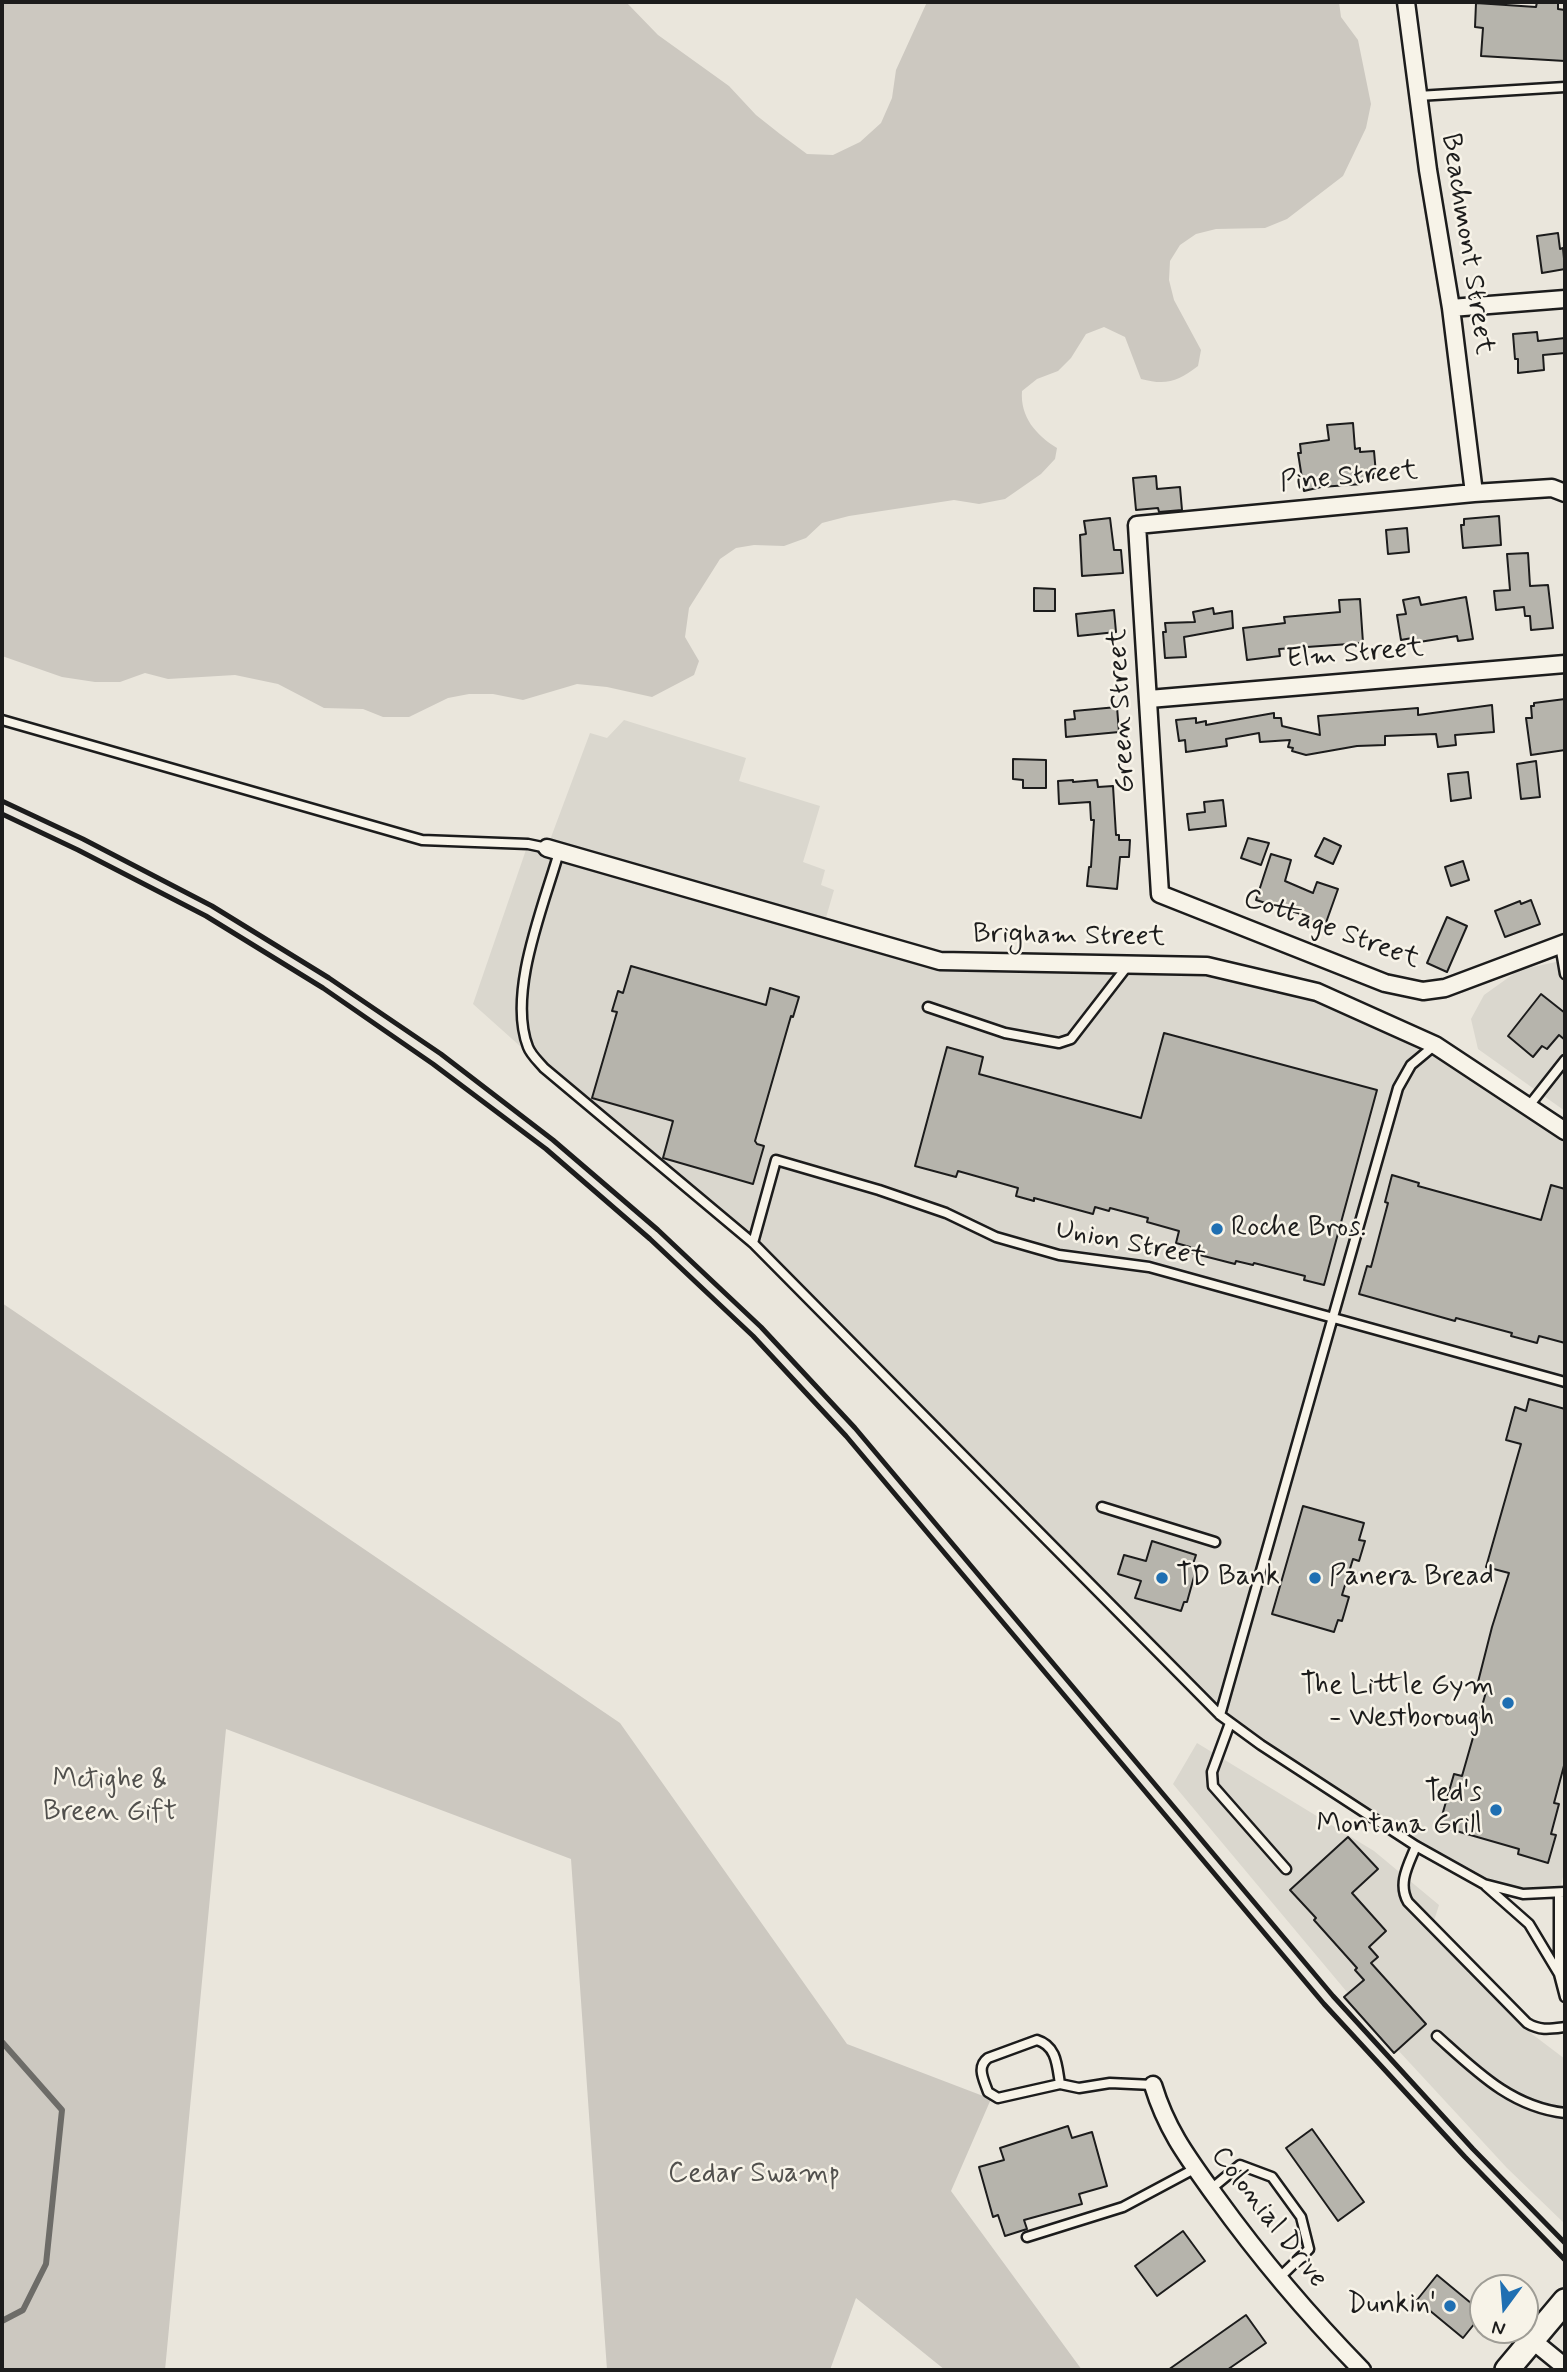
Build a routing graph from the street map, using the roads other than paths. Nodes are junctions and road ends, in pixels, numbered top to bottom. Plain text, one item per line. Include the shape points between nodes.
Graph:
1 (1406, 2) edge
2 (1565, 87) edge
3 (1418, 96) junction
4 (1565, 299) edge
5 (1451, 308) junction
6 (1474, 493) junction
7 (1565, 494) edge
8 (1137, 524) joint
9 (1565, 664) edge
10 (1149, 699) junction
11 (2, 720) edge
12 (553, 850) junction
13 (1160, 894) joint
14 (1563, 944) edge
15 (1129, 964) junction
16 (1565, 974) edge
17 (928, 1007) dead end
18 (1436, 1045) junction
19 (1565, 1060) edge
20 (1528, 1107) junction
21 (1565, 1131) edge
22 (753, 1243) junction
23 (1332, 1318) junction
24 (1565, 1382) edge
25 (1102, 1507) dead end
26 (1215, 1542) dead end
27 (1220, 1715) junction
28 (1230, 1723) junction
29 (1416, 1846) junction
30 (1286, 1870) dead end
31 (1483, 1884) junction
32 (1562, 1892) edge
33 (1559, 1973) junction
34 (1565, 1997) edge
35 (1565, 2027) edge
36 (1437, 2036) dead end
37 (1060, 2084) junction
38 (1153, 2085) joint
39 (1565, 2113) edge
40 (1196, 2168) junction
41 (1211, 2189) junction
42 (1027, 2238) dead end
43 (1279, 2278) junction
44 (1565, 2301) edge
45 (1539, 2332) edge
46 (1529, 2344) edge
47 (1537, 2344) edge
48 (1565, 2367) edge
49 (1362, 2370) edge
50 (1507, 2370) edge

1 - 3 street, Beachmont Street
2 - 3 lane
3 - 5 street, Beachmont Street
4 - 5 street
5 - 6 street, Beachmont Street
6 - 7 street, Pine Street via 1552,488
6 - 8 street, Pine Street
8 - 10 street, Green Street
9 - 10 street, Elm Street
10 - 13 street, Green Street
11 - 12 lane via 422,840 528,844
12 - 15 street, Brigham Street via 940,961
12 - 22 lane via 522,987 522,1025 528,1049 568,1089
13 - 14 street, Cottage Street via 1412,990 1445,988
14 - 16 lane
15 - 17 lane via 1067,1041 1005,1033
15 - 18 street, Brigham Street via 1207,966 1317,992
18 - 20 street, Brigham Street
18 - 23 lane via 1411,1065 1400,1082
19 - 20 lane
20 - 21 street, Brigham Street
22 - 23 lane, Union Street via 776,1160 879,1190 946,1213 996,1237 1059,1255 1149,1267
22 - 27 lane
23 - 24 lane, Union Street
23 - 27 lane
25 - 26 lane
27 - 28 lane
28 - 29 lane
28 - 30 lane via 1212,1772 1213,1786
29 - 31 lane
29 - 35 lane via 1402,1885 1408,1902 1527,2023 1536,2029
31 - 32 lane via 1522,1894
31 - 33 lane via 1529,1924
32 - 33 lane
33 - 34 lane
36 - 39 lane via 1502,2091 1541,2109
37 - 37 lane via 998,2098 988,2092 982,2062 1037,2040 1055,2055
37 - 38 lane via 1079,2088 1110,2083
38 - 40 street, Colonial Drive via 1168,2126
40 - 41 street, Colonial Drive
40 - 42 lane via 1123,2207
41 - 43 street, Colonial Drive
41 - 43 lane via 1240,2165 1272,2177 1301,2217 1309,2249
43 - 49 street, Colonial Drive
44 - 45 main road
46 - 50 main road
47 - 48 street

